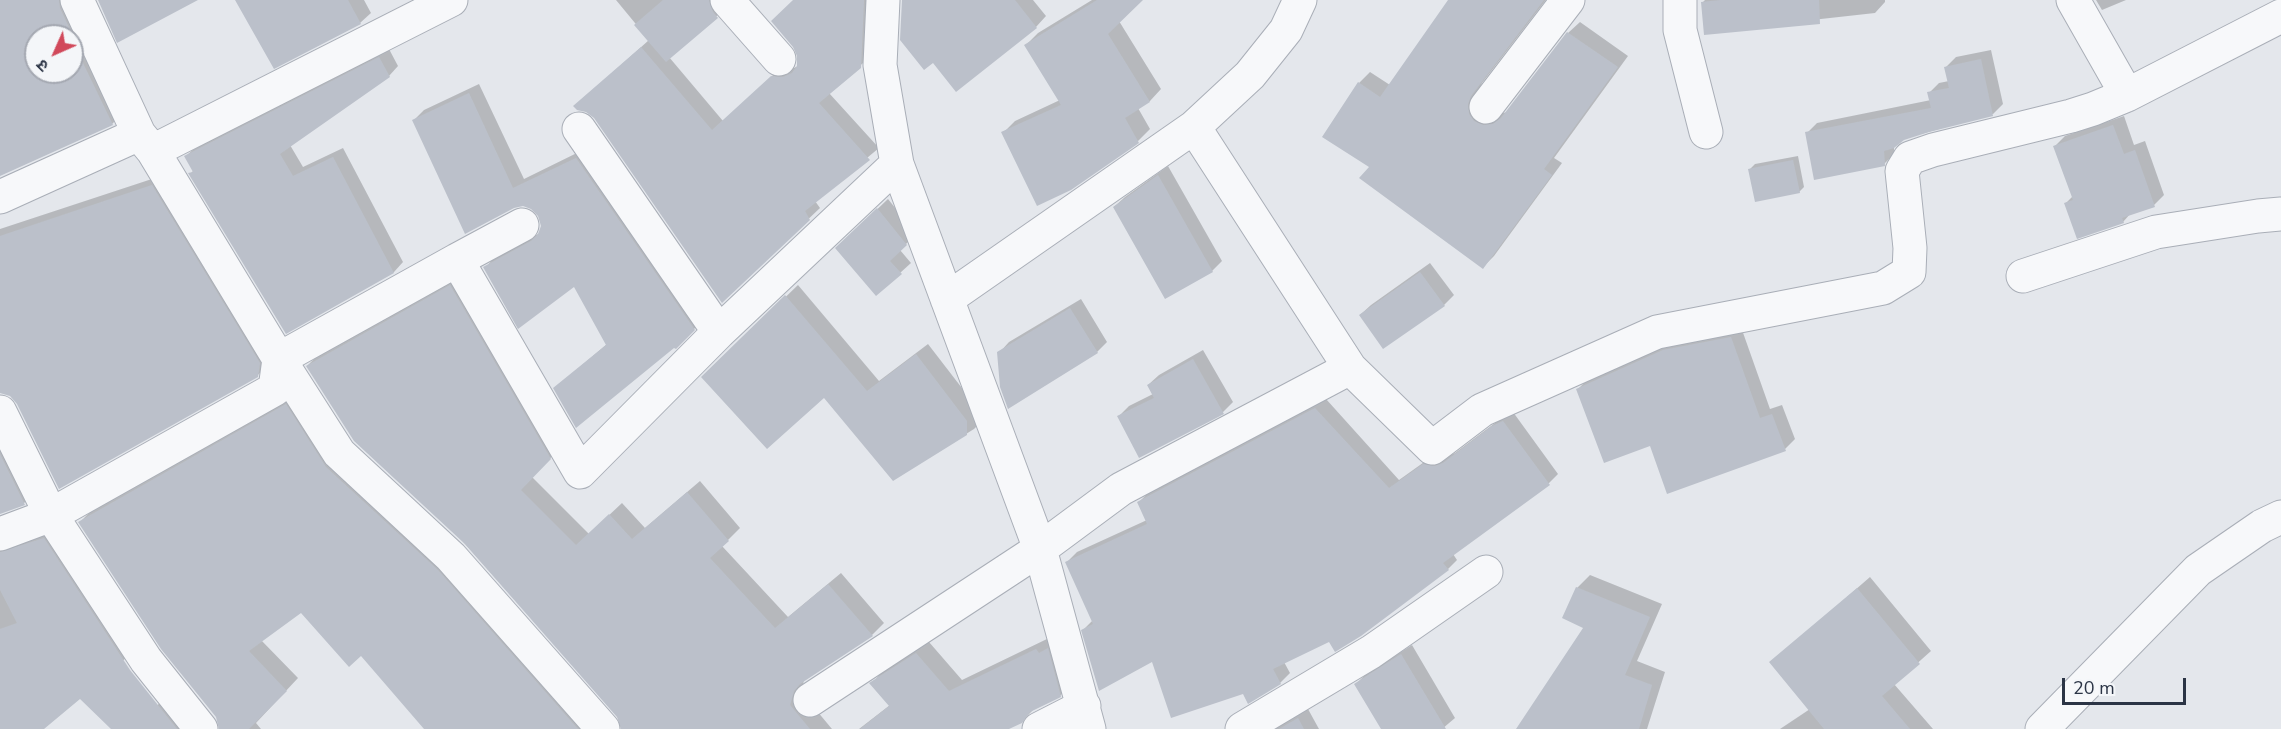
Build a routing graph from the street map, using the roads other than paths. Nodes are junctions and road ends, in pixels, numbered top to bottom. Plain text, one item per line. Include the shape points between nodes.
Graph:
1 (77, 0) edge
2 (451, 0) edge
3 (727, 0) edge
4 (882, 0) edge
5 (1300, 0) edge
6 (1568, 0) edge
7 (1680, 0) edge
8 (2073, 0) edge
9 (2281, 16) edge
10 (779, 59) dead end
11 (2127, 95) junction
12 (1486, 107) dead end
13 (1194, 127) junction
14 (579, 129) dead end
15 (1706, 132) dead end
16 (146, 142) junction
17 (897, 164) junction
18 (0, 197) edge
19 (2281, 214) edge
20 (522, 225) dead end
21 (457, 260) junction
22 (2023, 276) dead end
23 (947, 299) junction
24 (719, 332) junction
25 (279, 359) junction
26 (1350, 368) junction
27 (0, 412) edge
28 (51, 515) junction
29 (2281, 517) edge
30 (0, 534) edge
31 (1040, 549) junction
32 (1486, 572) dead end
33 (810, 700) dead end
34 (1087, 717) edge
35 (201, 729) edge
36 (603, 729) edge
37 (1039, 729) edge
38 (1242, 729) edge
39 (2042, 729) edge

1 - 16 street
2 - 16 street
3 - 10 street
4 - 17 street via 880,65
5 - 13 street via 1286,30 1250,75
6 - 12 street
7 - 15 street via 1680,30
8 - 11 street
9 - 11 street
11 - 26 street via 2071,116 1910,158 1902,171 1909,272 1884,288 1658,332 1482,410 1432,448
13 - 23 street
13 - 26 street
14 - 24 street
16 - 18 street
16 - 25 street
17 - 23 street
17 - 24 street
19 - 22 street via 2156,232
20 - 21 street
21 - 24 street via 580,472
21 - 25 street
23 - 31 street
25 - 28 street via 275,389
25 - 36 street via 339,453 451,557
26 - 31 street via 1121,489
27 - 28 street
28 - 30 street
28 - 35 street via 146,660
29 - 39 street via 2198,570
31 - 33 street
31 - 34 street
32 - 38 street via 1371,652
34 - 37 street

